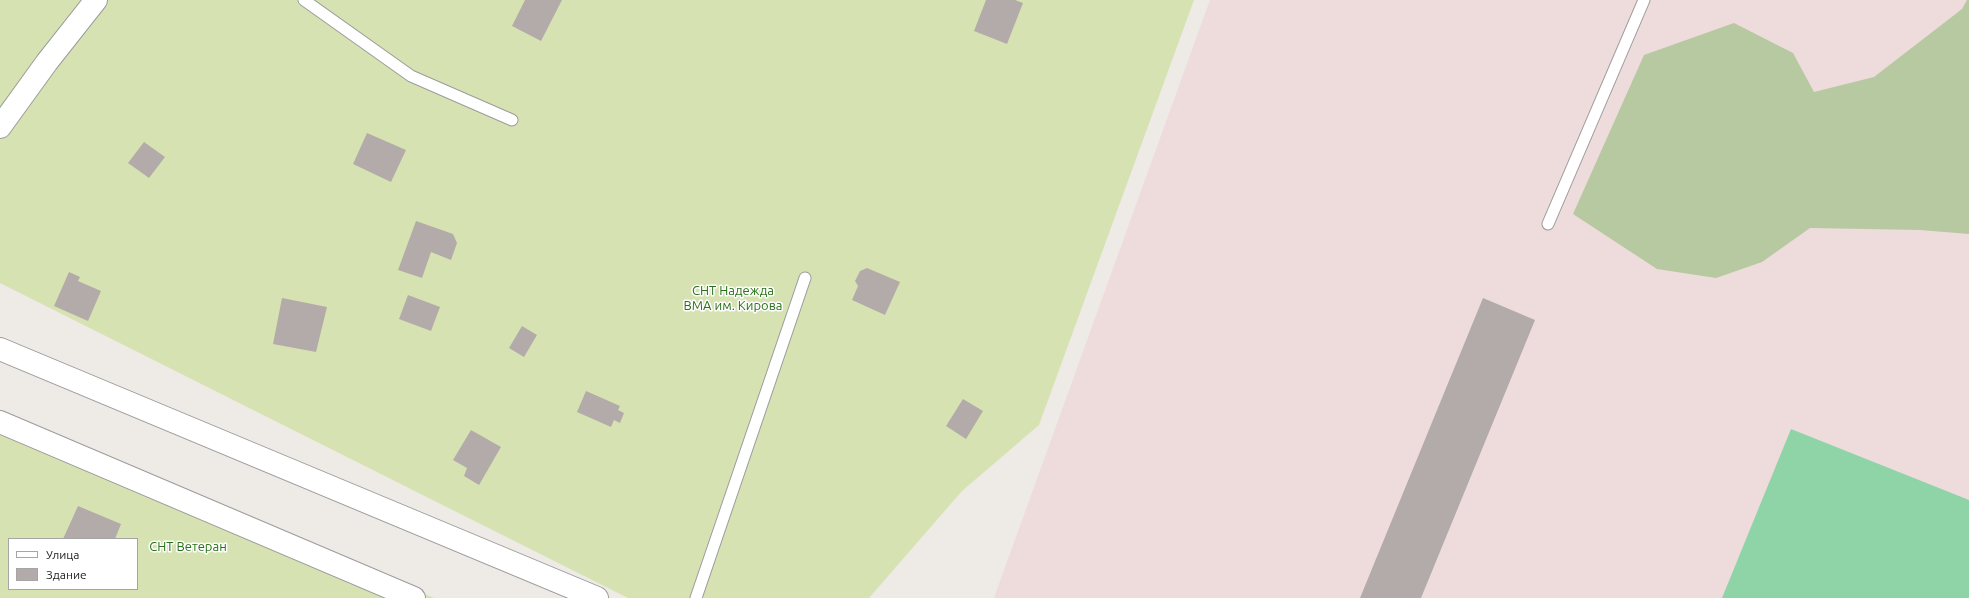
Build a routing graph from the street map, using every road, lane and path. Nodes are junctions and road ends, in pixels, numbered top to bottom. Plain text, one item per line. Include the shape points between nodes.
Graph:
1 (96, 0) edge
2 (304, 0) edge
3 (1644, 0) edge
4 (512, 120) dead end
5 (0, 126) edge
6 (1548, 224) dead end
7 (805, 278) dead end
8 (0, 349) edge
9 (0, 422) edge
10 (414, 598) edge
11 (597, 598) edge
12 (696, 598) edge

1 - 5 street
2 - 4 lane via 411,76
3 - 6 lane
7 - 12 lane
8 - 11 street
9 - 10 street

